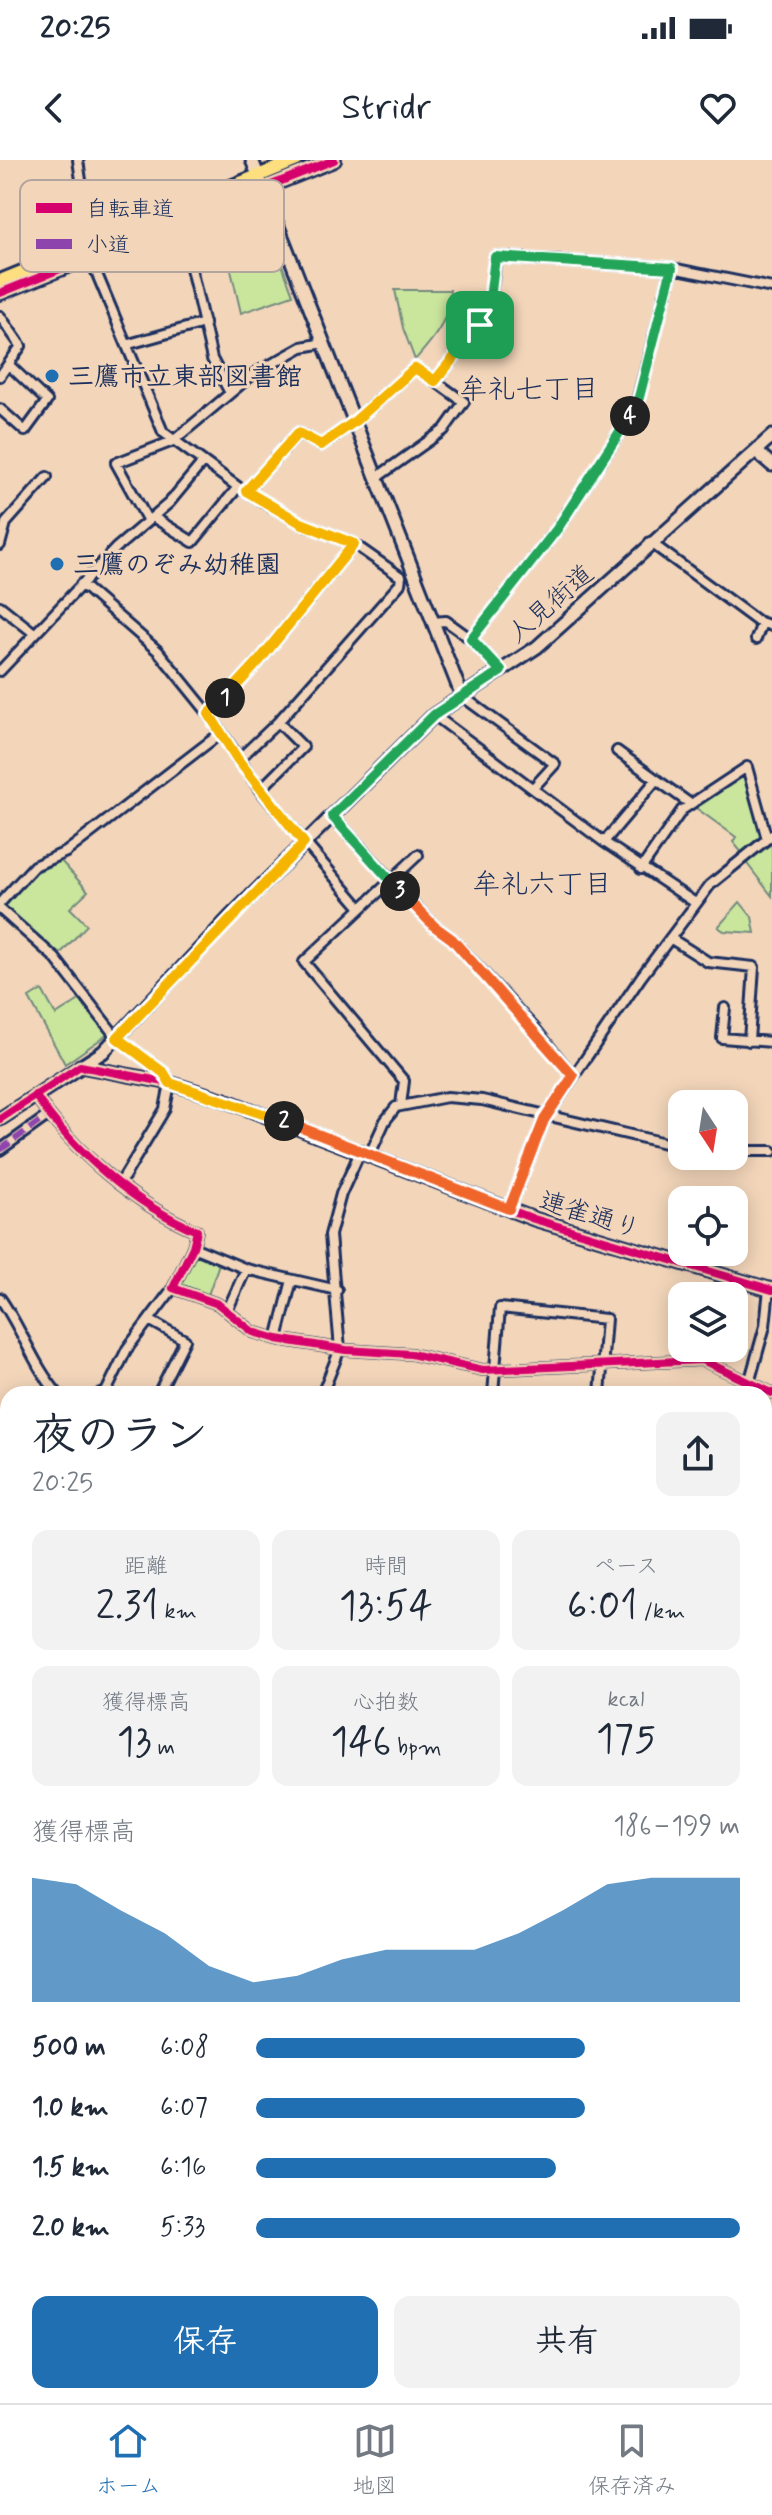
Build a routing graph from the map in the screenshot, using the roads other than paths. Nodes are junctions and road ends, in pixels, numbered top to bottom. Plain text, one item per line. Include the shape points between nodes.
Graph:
1 (78, 160) edge
2 (252, 160) edge
3 (297, 160) edge
4 (334, 160) edge
5 (82, 180) edge
6 (260, 180) edge
7 (264, 180) edge
8 (268, 180) edge
9 (284, 241) edge
10 (672, 268) junction
11 (20, 271) edge
12 (52, 272) edge
13 (98, 272) edge
14 (192, 272) edge
15 (0, 281) edge
16 (772, 288) edge
17 (0, 293) edge
18 (0, 316) edge
19 (204, 323) junction
20 (324, 343) junction
21 (129, 344) junction
22 (9, 365) junction
23 (0, 376) edge
24 (435, 381) junction
25 (229, 391) junction
26 (0, 409) edge
27 (354, 422) junction
28 (772, 436) edge
29 (173, 441) junction
30 (757, 452) junction
31 (203, 462) junction
32 (772, 465) edge
33 (47, 477) dead end
34 (376, 478) junction
35 (242, 489) junction
36 (150, 519) junction
37 (650, 542) junction
38 (354, 544) junction
39 (0, 545) edge
40 (414, 575) junction
41 (401, 577) junction
42 (81, 584) junction
43 (0, 606) edge
44 (432, 622) junction
45 (762, 623) junction
46 (772, 626) edge
47 (34, 633) junction
48 (471, 639) junction
49 (756, 639) dead end
50 (0, 671) edge
51 (501, 671) junction
52 (462, 696) junction
53 (209, 714) junction
54 (434, 715) junction
55 (278, 722) junction
56 (221, 733) junction
57 (617, 751) dead end
58 (238, 760) junction
59 (656, 780) junction
60 (534, 787) junction
61 (260, 790) junction
62 (689, 803) junction
63 (332, 816) junction
64 (769, 837) edge
65 (604, 842) junction
66 (304, 843) junction
67 (418, 855) dead end
68 (641, 869) junction
69 (391, 881) junction
70 (694, 902) junction
71 (0, 903) edge
72 (361, 908) junction
73 (1, 913) edge
74 (670, 938) junction
75 (725, 1008) dead end
76 (117, 1038) junction
77 (749, 1041) junction
78 (772, 1042) edge
79 (80, 1066) junction
80 (573, 1076) junction
81 (170, 1083) junction
82 (35, 1095) junction
83 (401, 1105) junction
84 (547, 1116) junction
85 (46, 1117) dead end
86 (0, 1119) edge
87 (668, 1144) edge
88 (0, 1150) edge
89 (748, 1151) edge
90 (772, 1151) edge
91 (366, 1152) junction
92 (124, 1177) dead end
93 (509, 1209) junction
94 (193, 1247) junction
95 (246, 1269) junction
96 (292, 1280) junction
97 (173, 1288) junction
98 (337, 1290) junction
99 (770, 1290) edge
100 (0, 1298) edge
101 (228, 1309) junction
102 (149, 1320) junction
103 (769, 1327) edge
104 (277, 1339) junction
105 (340, 1349) junction
106 (602, 1365) junction
107 (495, 1369) junction
108 (749, 1382) junction
109 (51, 1386) edge
110 (109, 1386) edge
111 (162, 1386) edge
112 (325, 1386) edge
113 (494, 1386) edge
114 (601, 1386) edge
115 (748, 1386) edge
116 (757, 1386) edge

1 - 5 street
2 - 6 main road
3 - 7 main road
4 - 8 main road
9 - 20 main road
10 - 16 street
10 - 24 street via 495,257 485,317
10 - 48 street via 635,409 557,529
11 - 15 main road
12 - 17 main road
13 - 21 street
14 - 19 street
18 - 22 street via 21,346
19 - 21 street
19 - 25 street via 212,359
20 - 25 street via 302,347
20 - 27 main road
21 - 29 street via 157,422
22 - 23 street
22 - 26 street via 47,401 25,431
24 - 27 street via 415,368
24 - 34 street via 464,402 444,430
25 - 29 street
27 - 34 main road
27 - 35 street via 321,445 298,433
28 - 30 main road, 人見街道
29 - 31 street
29 - 36 street via 116,463
30 - 32 main road
30 - 37 main road, 人見街道
31 - 35 street
31 - 36 street
33 - 39 street via 6,523
34 - 40 main road
35 - 36 street via 193,542
35 - 38 street via 301,523
36 - 42 street
37 - 45 street
37 - 51 main road, 人見街道 via 537,647
38 - 41 street
38 - 53 street
40 - 41 street
40 - 44 main road
41 - 55 street
42 - 47 street
42 - 53 street via 158,651
43 - 47 street
44 - 48 street via 446,621
44 - 52 main road
45 - 46 street
45 - 49 street
47 - 50 street
48 - 51 street
51 - 52 main road, 人見街道
52 - 54 main road, 人見街道
52 - 60 street via 555,764
53 - 56 street
54 - 60 street
54 - 63 main road, 人見街道
55 - 58 street
55 - 61 street via 303,747
56 - 58 street
56 - 71 street via 66,852 34,866
57 - 59 street
58 - 61 street
59 - 62 street
59 - 65 street
60 - 65 street
61 - 66 street
62 - 64 street via 747,767
62 - 68 street
63 - 66 main road, 人見街道
63 - 69 street
64 - 70 street
65 - 68 street
66 - 72 street
66 - 76 main road, 人見街道
67 - 69 street
68 - 70 street
69 - 72 street
69 - 80 street via 452,939
70 - 74 street
72 - 83 street via 304,962 404,1081
73 - 76 street via 55,958
74 - 77 street via 708,962 754,967
74 - 80 street
75 - 77 street via 722,1038
76 - 79 main road, 人見街道
76 - 81 street
77 - 78 street
79 - 81 main road, 連雀通り
79 - 82 main road, 人見街道
80 - 84 street
81 - 91 main road, 連雀通り
81 - 92 street via 165,1109
82 - 86 main road, 人見街道
82 - 94 street via 92,1161 158,1212 197,1231
83 - 84 street via 455,1097
83 - 91 street via 388,1115
84 - 87 street
84 - 93 street
85 - 88 street
89 - 90 street
91 - 93 main road, 連雀通り
91 - 98 street via 341,1194 330,1235
93 - 99 main road, 連雀通り
94 - 95 street
94 - 97 street
95 - 96 street
95 - 101 street
96 - 98 street
96 - 104 street
97 - 101 street
97 - 102 street
98 - 105 street
99 - 103 street
100 - 109 street via 37,1370
101 - 104 street via 253,1332
102 - 110 street
102 - 111 street via 185,1340
103 - 108 street
104 - 105 street
105 - 107 street via 411,1354
105 - 112 street
106 - 107 street
106 - 107 street via 606,1319 500,1308
106 - 108 street via 702,1360
106 - 114 street
107 - 113 street
108 - 115 street
108 - 116 street

